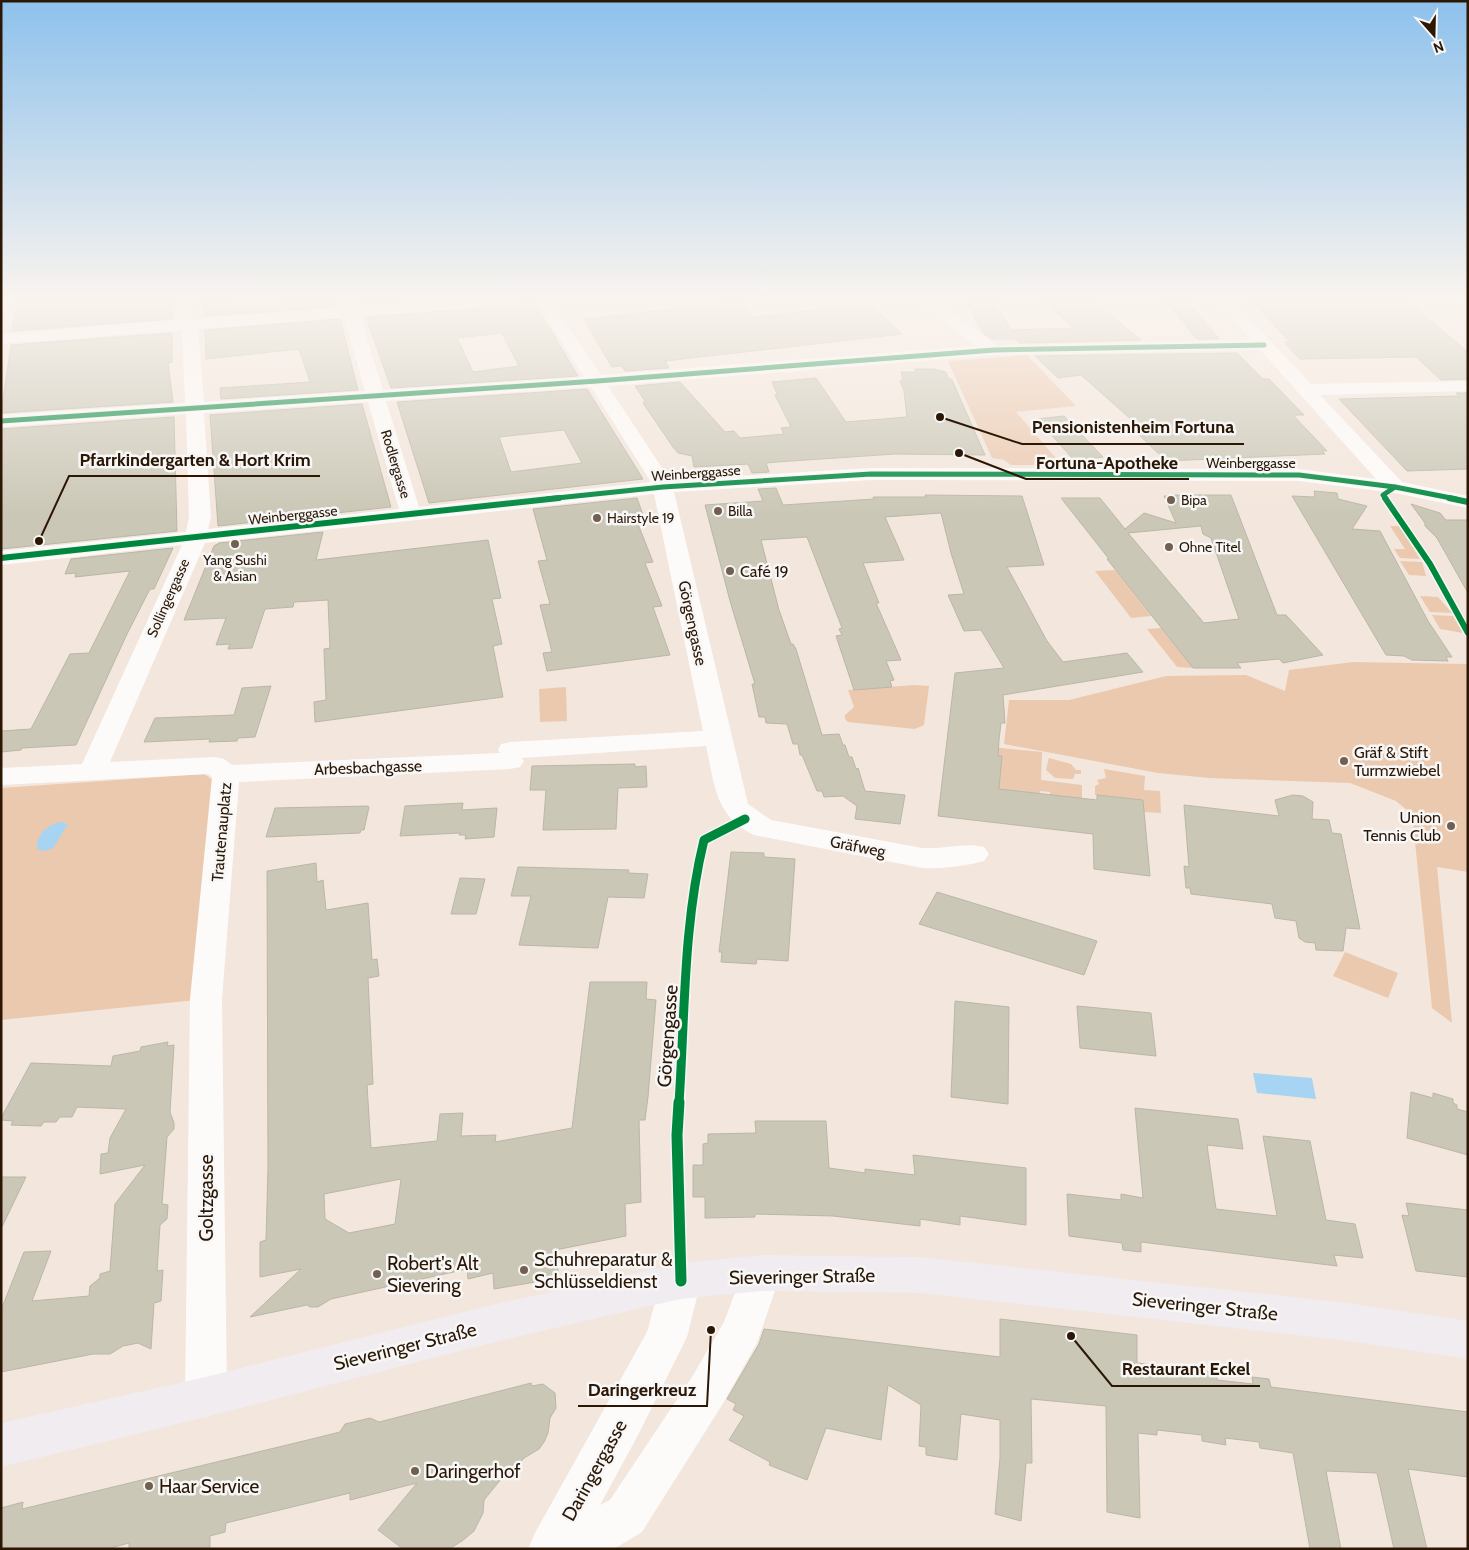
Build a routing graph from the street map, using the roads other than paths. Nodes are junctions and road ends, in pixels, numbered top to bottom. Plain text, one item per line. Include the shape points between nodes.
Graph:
1 (193, 371) edge
2 (368, 371) edge
3 (591, 371) edge
4 (721, 371) edge
5 (1289, 371) edge
6 (597, 381) junction
7 (1468, 386) edge
8 (1307, 390) junction
9 (375, 394) junction
10 (194, 407) junction
11 (1, 421) edge
12 (663, 486) junction
13 (1395, 488) junction
14 (1468, 502) edge
15 (412, 514) junction
16 (196, 538) junction
17 (1, 558) edge
18 (717, 736) junction
19 (93, 770) junction
20 (226, 774) junction
21 (1, 777) edge
22 (745, 819) joint
23 (974, 854) dead end
24 (206, 999) joint
25 (761, 1273) junction
26 (681, 1281) junction
27 (1468, 1340) edge
28 (206, 1397) junction
29 (1, 1444) edge
30 (550, 1549) edge
31 (569, 1549) edge

1 - 10 street, Sollingergasse
2 - 9 street, Rodlergasse
3 - 6 street, Görgengasse
4 - 6 street
5 - 8 street
6 - 9 street
6 - 12 street, Görgengasse
7 - 8 street
8 - 13 street
9 - 10 street
9 - 15 street, Rodlergasse
10 - 11 street
10 - 16 street, Sollingergasse via 200,517
12 - 13 street, Weinberggasse via 881,474 1298,475
12 - 15 street, Weinberggasse
12 - 18 street, Görgengasse
13 - 14 street, Weinberggasse
15 - 16 street, Weinberggasse
16 - 17 street, Weinberggasse
16 - 19 street, Sollingergasse
18 - 20 street, Arbesbachgasse via 510,756
18 - 22 street, Görgengasse via 732,801
19 - 20 street, Trautenauplatz via 214,765
19 - 21 street, Trautenauplatz
20 - 24 street, Trautenauplatz
22 - 23 street, Gräfweg via 764,828 922,858
24 - 28 street, Goltzgasse
25 - 26 main road, Sieveringer Straße
25 - 27 main road, Sieveringer Straße via 920,1275 1348,1322
25 - 31 street via 742,1330 707,1391 626,1516
26 - 28 main road, Sieveringer Straße via 487,1325
26 - 30 street, Daringergasse via 666,1337
28 - 29 main road, Sieveringer Straße

